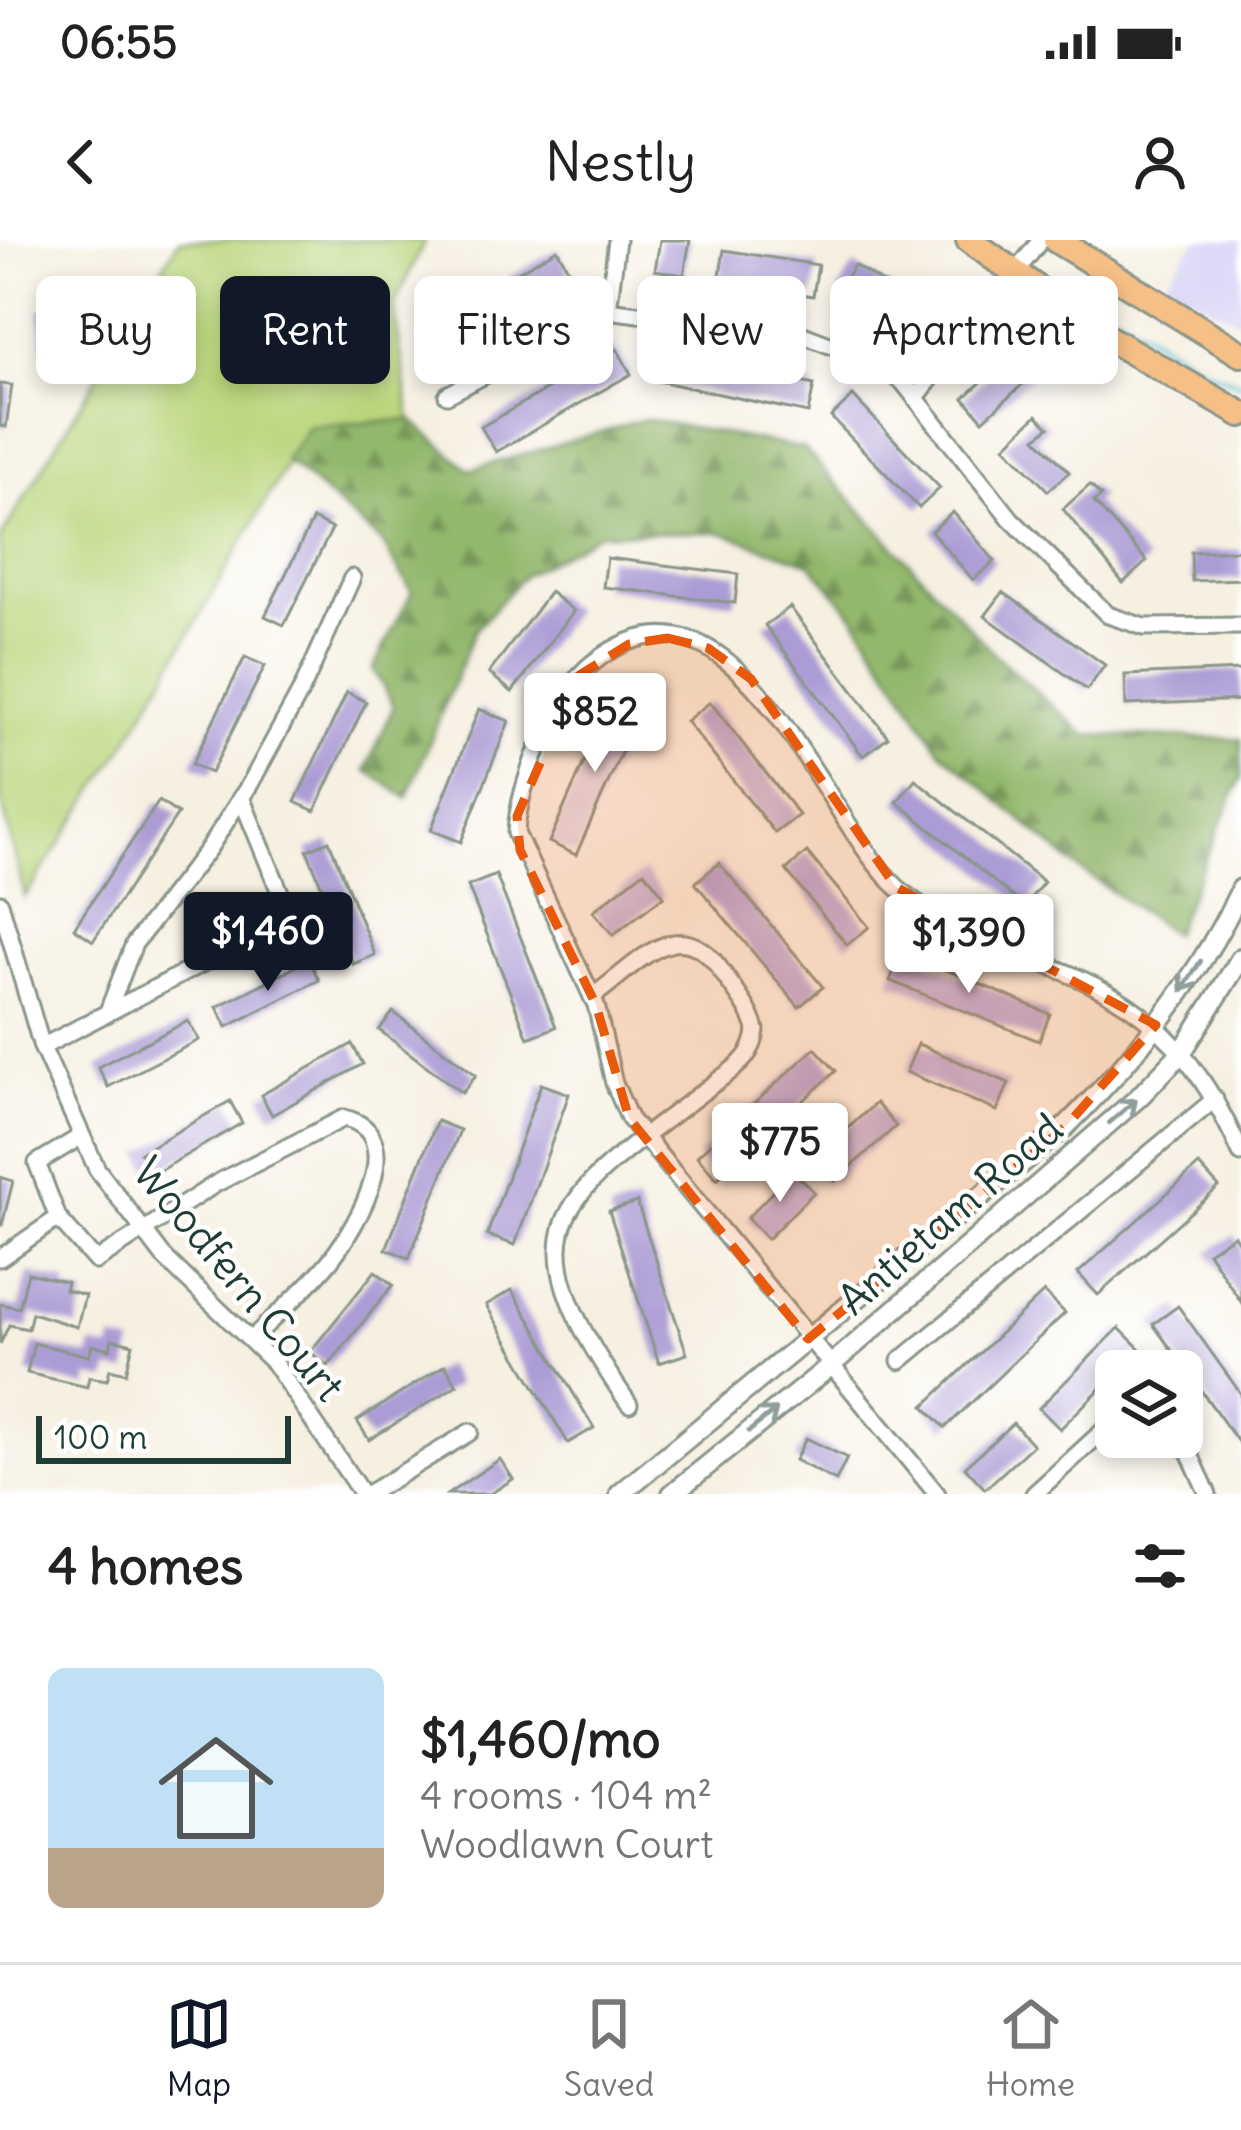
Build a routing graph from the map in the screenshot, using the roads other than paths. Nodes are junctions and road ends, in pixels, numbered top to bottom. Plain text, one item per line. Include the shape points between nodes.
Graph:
1 (617, 240) edge
2 (969, 240) edge
3 (1041, 240) edge
4 (1056, 240) edge
5 (1015, 275) junction
6 (612, 276) edge
7 (613, 311) edge
8 (1241, 354) edge
9 (466, 384) edge
10 (447, 394) dead end
11 (917, 396) junction
12 (1241, 414) edge
13 (352, 578) dead end
14 (1241, 626) edge
15 (241, 797) junction
16 (1241, 889) edge
17 (0, 903) edge
18 (1241, 958) edge
19 (592, 997) junction
20 (107, 1014) junction
21 (1156, 1025) junction
22 (42, 1046) junction
23 (1182, 1052) junction
24 (1215, 1099) junction
25 (80, 1138) junction
26 (644, 1138) junction
27 (1241, 1153) edge
28 (58, 1219) junction
29 (142, 1232) junction
30 (0, 1258) edge
31 (252, 1339) junction
32 (808, 1339) junction
33 (900, 1361) dead end
34 (829, 1367) junction
35 (628, 1404) dead end
36 (470, 1432) dead end
37 (1095, 1438) edge
38 (1192, 1458) edge
39 (365, 1494) edge
40 (620, 1494) edge
41 (672, 1494) edge
42 (937, 1494) edge
43 (1034, 1494) edge
44 (1208, 1494) edge

1 - 6 street
2 - 5 main road
3 - 5 street
4 - 8 main road
5 - 11 street
5 - 12 main road
7 - 11 street via 806,336 871,362
9 - 10 street
11 - 14 street via 1010,519 1108,615 1144,627
13 - 15 street
15 - 20 street via 134,944
15 - 20 street via 284,902 278,925
16 -> 21 street, Antietam Road
17 - 22 street, Woodfern Court
18 - 23 street, Antietam Road
19 - 21 street via 520,850 517,816 556,708 578,676 629,644 668,638 708,648 752,679 896,886 962,929 1072,975
19 - 26 street via 621,1103
19 - 26 street via 670,942 690,940 708,951 753,1018 755,1040 742,1063
20 - 22 street
21 - 23 street
21 - 32 street, Antietam Road via 1066,1126
22 - 25 street, Woodfern Court
23 - 24 street
34 -> 23 street, Antietam Road
24 - 27 street
24 - 33 street
25 - 28 street via 37,1163
25 - 29 street, Woodfern Court
26 - 32 street
26 - 35 street via 579,1192 556,1250 577,1318
28 - 29 street via 96,1261
28 - 30 street
29 - 31 street, Woodfern Court
29 - 31 street via 344,1118 368,1127 376,1137 374,1172 346,1236
31 - 39 street, Woodfern Court
32 - 34 street
32 - 40 street, Antietam Road
41 -> 34 street, Antietam Road
34 - 42 street
36 - 39 street
37 - 43 street
38 - 44 street

